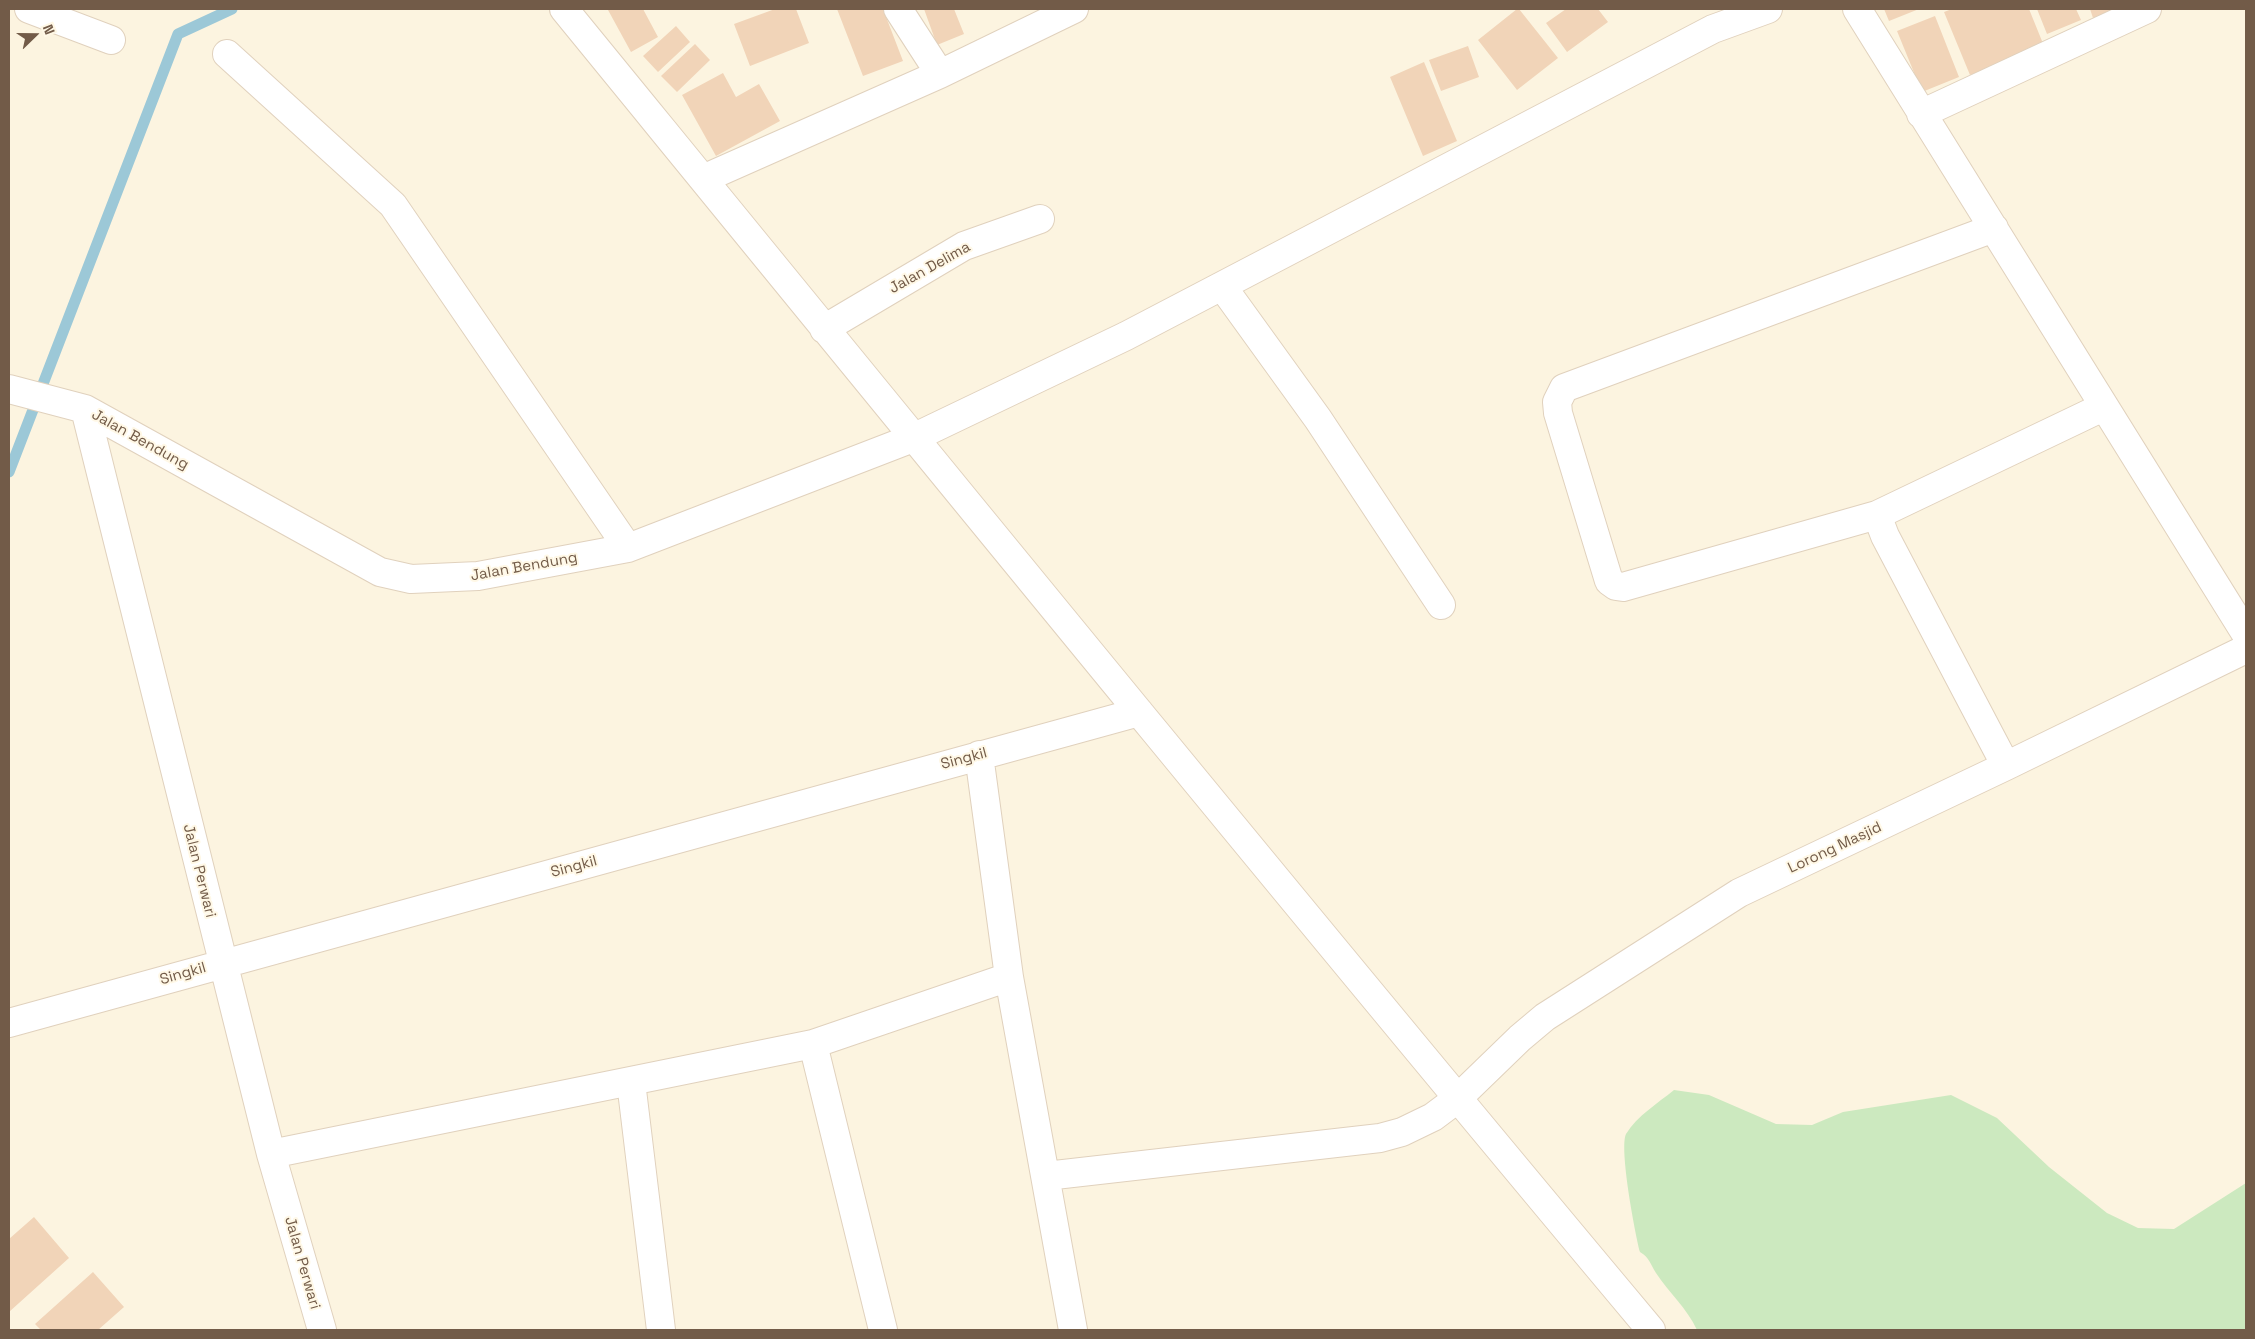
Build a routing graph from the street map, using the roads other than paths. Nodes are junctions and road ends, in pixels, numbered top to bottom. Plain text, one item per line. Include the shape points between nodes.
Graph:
1 (29, 9) edge
2 (564, 9) edge
3 (898, 9) edge
4 (1074, 9) edge
5 (1768, 9) edge
6 (1857, 9) edge
7 (2147, 9) edge
8 (111, 40) dead end
9 (227, 54) dead end
10 (940, 74) junction
11 (1921, 114) junction
12 (703, 179) junction
13 (1040, 218) dead end
14 (1994, 228) junction
15 (1222, 286) junction
16 (824, 329) junction
17 (9, 389) edge
18 (2103, 407) junction
19 (80, 408) junction
20 (913, 438) junction
21 (1877, 515) junction
22 (628, 548) junction
23 (1442, 605) dead end
24 (2246, 634) edge
25 (2246, 649) edge
26 (1139, 712) junction
27 (979, 755) junction
28 (2006, 766) junction
29 (222, 963) junction
30 (1009, 978) junction
31 (9, 1023) edge
32 (813, 1044) junction
33 (631, 1082) junction
34 (1457, 1098) junction
35 (271, 1154) junction
36 (1046, 1176) junction
37 (322, 1330) edge
38 (661, 1330) edge
39 (883, 1330) edge
40 (1073, 1330) edge
41 (1651, 1330) edge

1 - 8 street
2 - 12 street
3 - 10 street
4 - 10 street
5 - 15 street, Jalan Bendung via 1713,29
6 - 11 street
7 - 11 street
9 - 22 street via 393,206
10 - 12 street
11 - 14 street
12 - 16 street
13 - 16 street, Jalan Delima via 964,246
14 - 18 street
14 - 21 street via 1572,384 1559,395 1558,413 1606,578 1616,586 1623,587
15 - 20 street, Jalan Bendung
15 - 23 street via 1318,419
16 - 20 street
17 - 19 street, Jalan Bendung
18 - 21 street
18 - 24 street
19 - 22 street, Jalan Bendung via 380,572 412,579 478,576
19 - 29 street, Jalan Perwari
20 - 22 street, Jalan Bendung
20 - 26 street
21 - 28 street
25 - 28 street, Lorong Masjid
26 - 27 street, Singkil
26 - 34 street
27 - 29 street, Singkil
27 - 30 street
28 - 34 street, Lorong Masjid via 1739,893 1545,1017
29 - 31 street, Singkil
29 - 35 street, Jalan Perwari
30 - 32 street
30 - 36 street
32 - 33 street
32 - 39 street
33 - 35 street
33 - 38 street
34 - 36 street, Lorong Masjid via 1433,1117 1402,1132 1380,1138
34 - 41 street
35 - 37 street, Jalan Perwari
36 - 40 street

